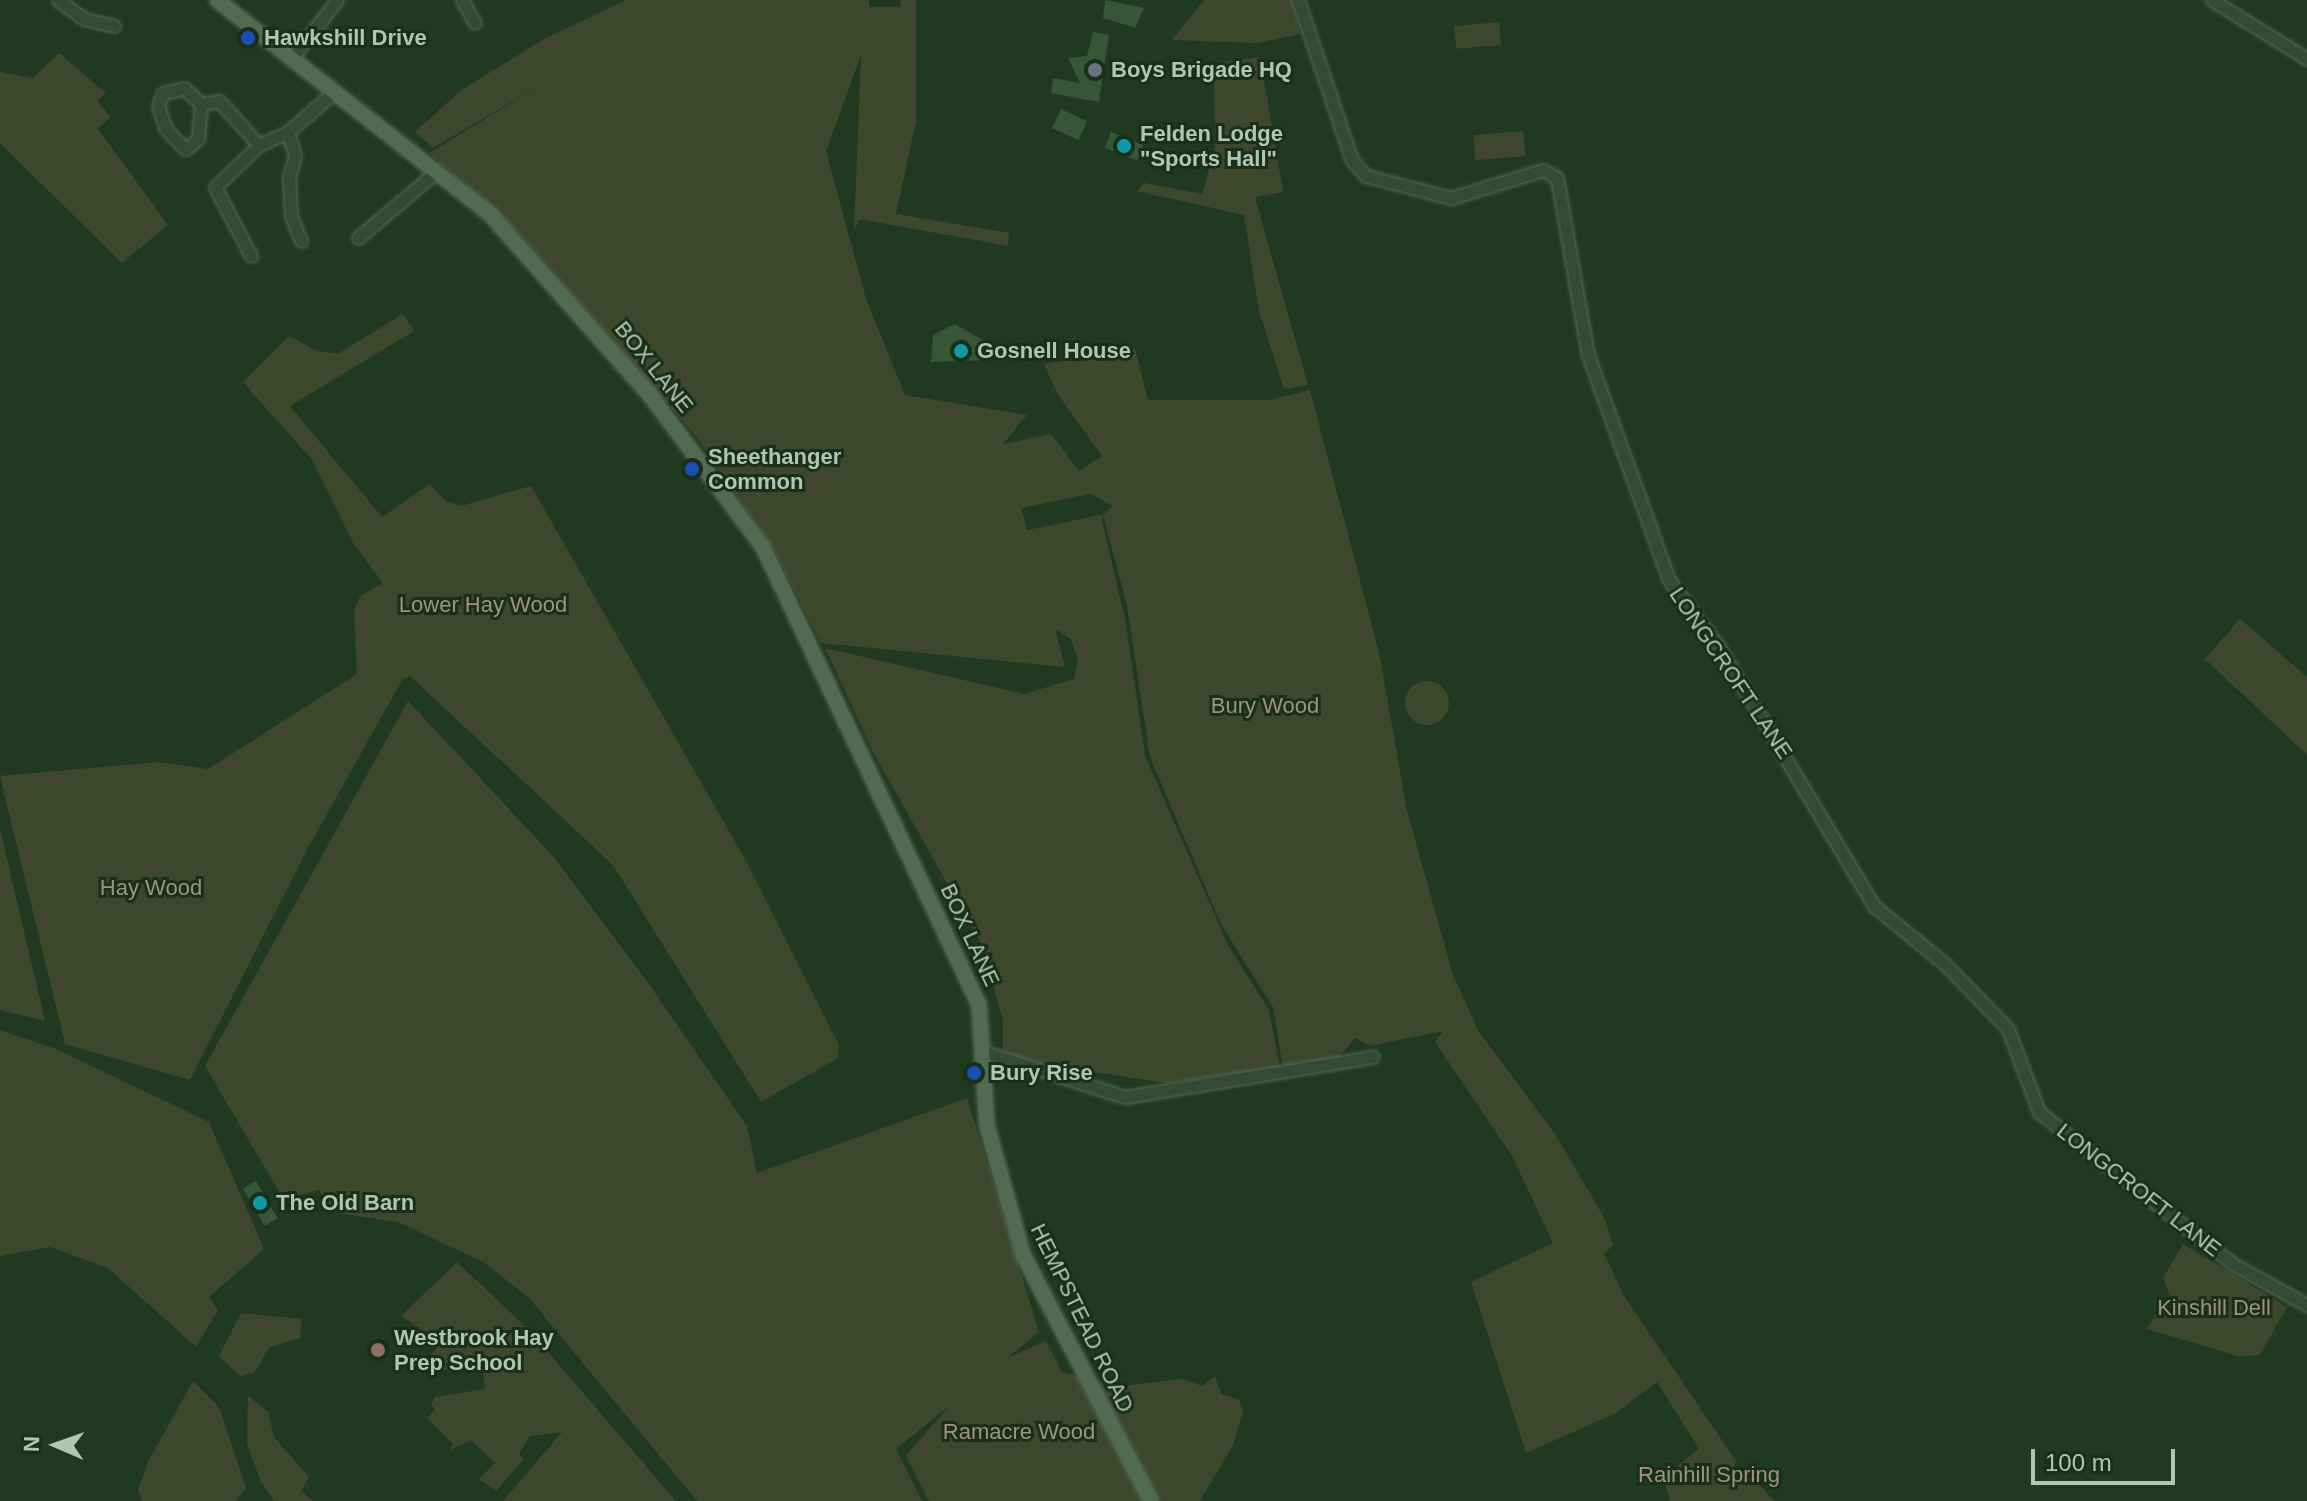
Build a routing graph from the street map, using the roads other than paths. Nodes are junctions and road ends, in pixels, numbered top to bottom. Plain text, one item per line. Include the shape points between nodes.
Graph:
1 (58, 0) edge
2 (217, 0) edge
3 (337, 0) edge
4 (462, 0) edge
5 (1298, 0) edge
6 (2212, 0) edge
7 (475, 23) dead end
8 (114, 26) dead end
9 (295, 54) junction
10 (2307, 59) edge
11 (335, 91) junction
12 (201, 104) junction
13 (288, 132) junction
14 (259, 145) junction
15 (438, 170) junction
16 (358, 238) dead end
17 (301, 241) dead end
18 (251, 256) dead end
19 (984, 1052) junction
20 (1373, 1057) dead end
21 (2307, 1305) edge
22 (1151, 1501) edge

1 - 8 street via 84,19
2 - 9 main road, BOX LANE
3 - 9 street
4 - 7 street
5 - 21 street, LONGCROFT LANE via 1352,160 1366,176 1451,198 1543,170 1557,178 1588,355 1669,580 1735,672 1874,906 1946,965 2008,1029 2039,1112 2233,1264
6 - 10 street
9 - 11 main road, BOX LANE
11 - 13 street
11 - 15 main road, BOX LANE
12 - 12 street via 184,88 163,93 158,106 166,129 185,149 198,139
12 - 14 street via 219,101
13 - 14 street
13 - 17 street via 295,156 289,177 291,216
14 - 18 street via 215,187
15 - 16 street
15 - 19 main road, BOX LANE via 552,280 650,395 763,547 979,1005
19 - 20 street via 1125,1097
19 - 22 main road, HEMPSTEAD ROAD via 987,1126 1023,1255

